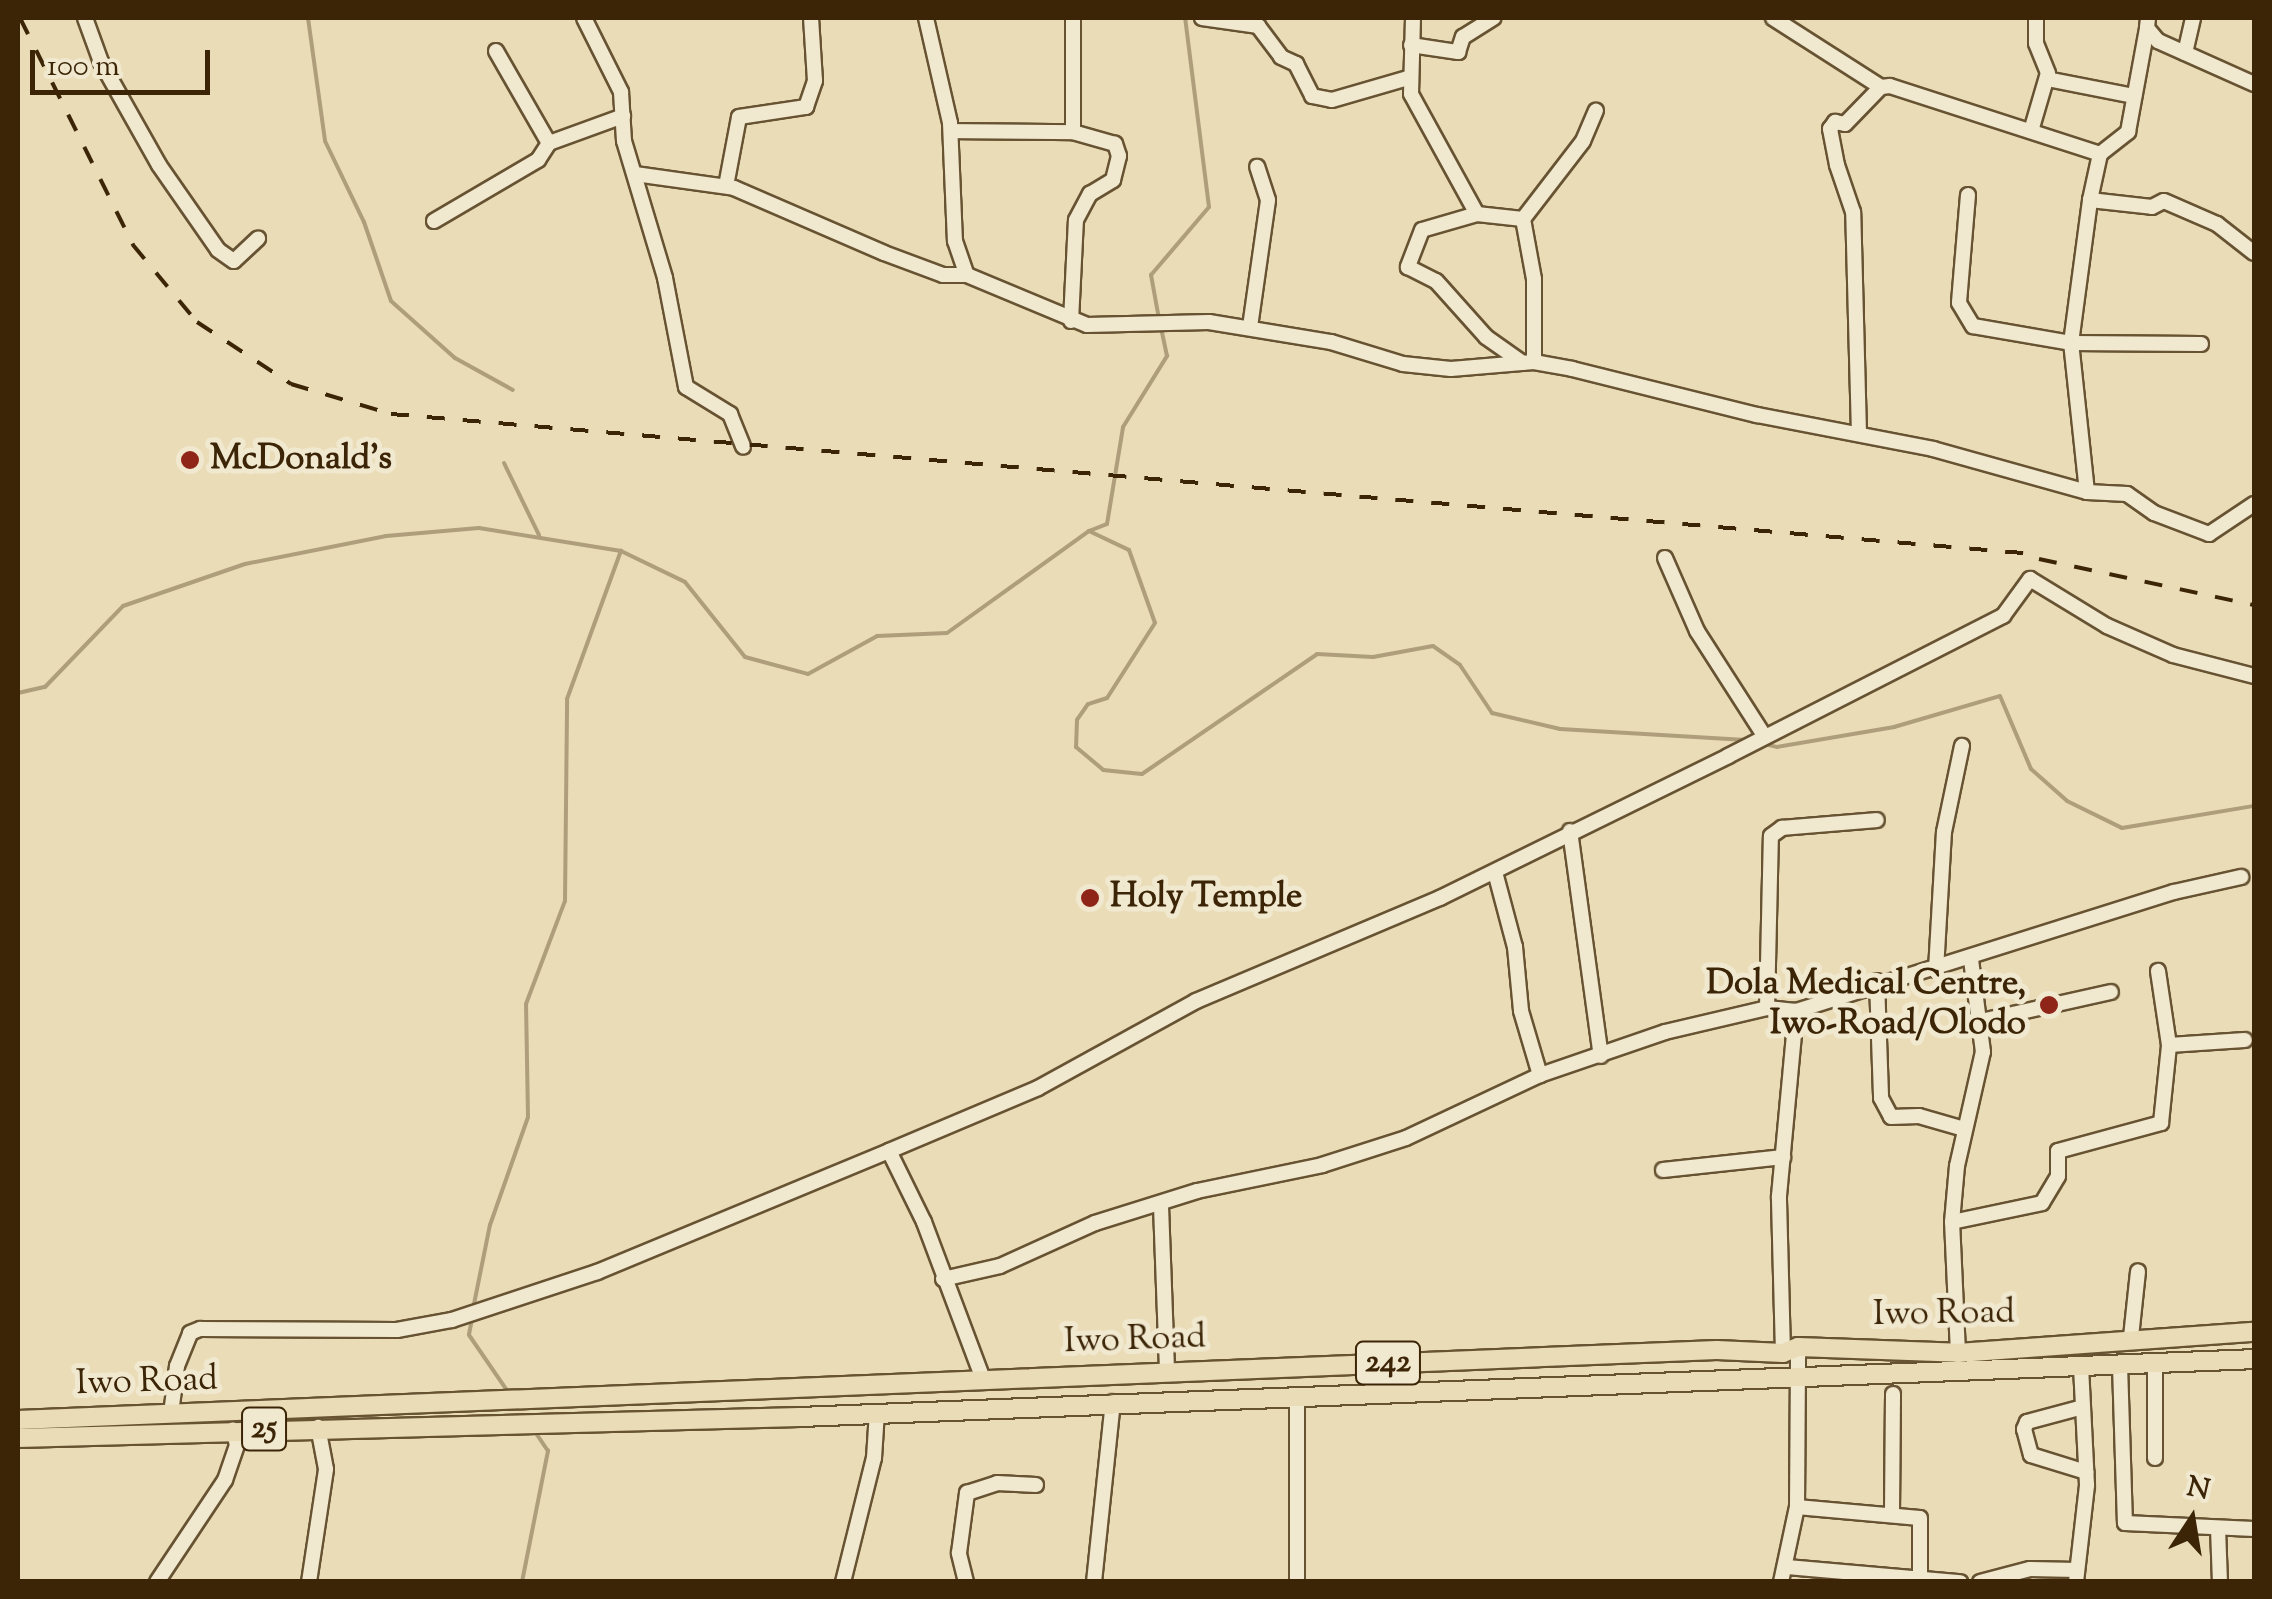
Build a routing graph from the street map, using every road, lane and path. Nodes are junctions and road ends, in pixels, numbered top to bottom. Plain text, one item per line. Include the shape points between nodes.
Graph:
1 (84, 18) edge
2 (584, 18) edge
3 (811, 18) edge
4 (926, 18) edge
5 (1074, 18) edge
6 (1202, 18) edge
7 (1413, 18) edge
8 (1494, 18) edge
9 (1773, 18) edge
10 (2036, 18) edge
11 (2192, 18) edge
12 (2147, 23) edge
13 (2158, 40) junction
14 (1411, 44) junction
15 (2143, 48) junction
16 (496, 51) dead end
17 (2185, 53) junction
18 (1408, 78) junction
19 (2048, 79) junction
20 (2254, 84) edge
21 (1881, 87) junction
22 (2134, 96) junction
23 (1596, 111) dead end
24 (623, 116) junction
25 (951, 131) junction
26 (1073, 132) junction
27 (2031, 132) junction
28 (549, 143) junction
29 (2100, 154) junction
30 (1258, 168) dead end
31 (634, 174) junction
32 (726, 186) junction
33 (1968, 194) dead end
34 (2090, 200) junction
35 (1477, 214) junction
36 (1523, 219) junction
37 (434, 221) dead end
38 (258, 239) dead end
39 (2254, 252) edge
40 (967, 275) junction
41 (1071, 321) junction
42 (1250, 327) junction
43 (2071, 343) junction
44 (2201, 344) dead end
45 (1529, 363) junction
46 (1859, 434) junction
47 (743, 446) dead end
48 (2087, 492) junction
49 (2254, 504) edge
50 (1665, 558) dead end
51 (2254, 676) edge
52 (1762, 734) junction
53 (1962, 746) dead end
54 (1877, 820) dead end
55 (1570, 831) junction
56 (1496, 872) junction
57 (2241, 877) dead end
58 (1970, 960) junction
59 (1936, 970) junction
60 (2158, 972) dead end
61 (1877, 981) junction
62 (2110, 992) dead end
63 (1767, 1008) junction
64 (1796, 1011) junction
65 (1980, 1021) junction
66 (2245, 1040) dead end
67 (2168, 1046) junction
68 (1601, 1056) junction
69 (1540, 1075) junction
70 (1964, 1129) junction
71 (889, 1151) junction
72 (1783, 1157) junction
73 (1663, 1170) dead end
74 (1161, 1206) junction
75 (1952, 1222) junction
76 (2138, 1271) dead end
77 (944, 1278) junction
78 (2254, 1332) edge
79 (2131, 1337) junction
80 (1791, 1350) junction
81 (1958, 1352) junction
82 (2254, 1359) edge
83 (2155, 1364) junction
84 (2120, 1365) junction
85 (2081, 1367) junction
86 (1167, 1372) junction
87 (1799, 1375) junction
88 (982, 1379) junction
89 (1894, 1394) dead end
90 (1296, 1396) junction
91 (1113, 1402) junction
92 (2084, 1407) junction
93 (877, 1412) junction
94 (172, 1414) junction
95 (18, 1420) edge
96 (318, 1427) junction
97 (233, 1430) junction
98 (18, 1438) edge
99 (2155, 1458) dead end
100 (2086, 1472) junction
101 (1036, 1485) dead end
102 (1798, 1506) junction
103 (1892, 1511) junction
104 (2218, 1528) junction
105 (2254, 1529) edge
106 (1784, 1574) edge
107 (2077, 1576) edge
108 (1920, 1578) junction
109 (1883, 1579) edge
110 (157, 1582) edge
111 (309, 1582) edge
112 (843, 1582) edge
113 (966, 1582) edge
114 (1094, 1582) edge
115 (1297, 1582) edge
116 (1960, 1582) edge
117 (1980, 1582) edge
118 (2220, 1582) edge

1 - 38 street via 100,62 218,250 234,261
2 - 24 street via 614,70
3 - 32 street via 815,81 806,107 739,118
4 - 25 street
5 - 26 street
6 - 18 street via 1258,26 1281,58 1296,64 1312,96 1332,100
7 - 14 street
8 - 14 street via 1463,37 1458,52
9 - 21 street
10 - 19 street
11 - 17 street
12 - 13 street
12 - 15 street
13 - 15 street
13 - 17 street
14 - 18 street
15 - 22 street
16 - 28 street
17 - 20 street
18 - 35 street
19 - 22 street
19 - 27 street
21 - 27 street via 1942,99
21 - 46 street via 1844,124 1830,129 1853,212
22 - 29 street via 2128,132
23 - 36 street via 1574,156
24 - 28 street
24 - 31 street
25 - 26 street
25 - 40 street via 955,240
26 - 41 street via 1115,144 1119,156 1113,180 1090,194 1076,220
27 - 29 street
28 - 37 street via 538,160
29 - 34 street
30 - 42 street via 1268,200
31 - 32 street
31 - 47 street via 686,387 730,414
32 - 40 street via 942,275
33 - 43 street via 1962,314 1982,329
34 - 39 street via 2152,207 2164,200 2218,224
34 - 43 street
35 - 36 street
35 - 45 street via 1422,230 1408,268 1436,281 1486,337
36 - 45 street via 1534,279
40 - 41 street
41 - 42 street via 1100,328 1158,321
42 - 45 street via 1403,364 1451,369
43 - 44 street
43 - 48 street
45 - 46 street
46 - 48 street
48 - 49 street via 2128,494 2154,513 2209,534
50 - 52 street via 1696,631
51 - 52 street via 2173,656 2030,579 2003,616
52 - 55 street
53 - 59 street via 1944,832
54 - 63 street via 1782,828 1771,836
55 - 56 street
55 - 68 street
56 - 69 street via 1516,947 1521,1011
56 - 71 street via 1196,1001 1038,1088
57 - 58 street via 2174,892
58 - 59 street
58 - 65 street
59 - 61 street
60 - 67 street
61 - 64 street
61 - 70 street via 1880,1098 1892,1116
62 - 65 street
63 - 64 street
63 - 68 street
64 - 72 street
65 - 70 street via 1980,1078
66 - 67 street
67 - 75 street via 2161,1123 2058,1150 2058,1176 2042,1203
68 - 69 street
69 - 74 street via 1406,1138
70 - 75 street
71 - 77 street
71 - 94 street via 597,1272 452,1320 398,1330 200,1328 190,1334 177,1366
72 - 73 street
72 - 80 street
74 - 77 street via 1095,1223 1000,1266
74 - 86 street
75 - 81 street
76 - 79 street
77 - 88 street
78 - 79 main road, Iwo Road / 242
79 - 81 main road, Iwo Road / 242
80 - 81 main road, Iwo Road / 242
80 - 86 main road, Iwo Road / 242
80 - 87 street
82 - 83 main road, Iwo Road / 25
83 - 84 main road, Iwo Road / 25
83 - 99 street
84 - 85 main road, Iwo Road / 25
84 - 104 street via 2125,1523
85 - 87 main road, Iwo Road / 25
85 - 92 street
86 - 88 main road, Iwo Road / 242
87 - 90 main road, Iwo Road / 25
87 - 102 street
88 - 94 main road, Iwo Road / 242
89 - 103 street
90 - 91 main road, Iwo Road / 25
90 - 115 street
91 - 93 main road, Iwo Road / 25
91 - 114 street
92 - 100 street
92 - 100 street via 2026,1422 2024,1429 2032,1455
93 - 96 main road, Iwo Road / 25
93 - 112 street via 874,1458
94 - 95 main road, Iwo Road / 242
96 - 97 main road, Iwo Road / 25
96 - 111 street via 326,1469
97 - 98 main road, Iwo Road / 25
97 - 110 street via 237,1445 226,1480
100 - 107 street
101 - 113 street via 997,1483 966,1493 959,1553
102 - 103 street
102 - 106 street
103 - 108 street via 1922,1521
104 - 105 street
104 - 118 street
106 - 109 street
107 - 117 street via 2030,1569
108 - 109 street
108 - 116 street

